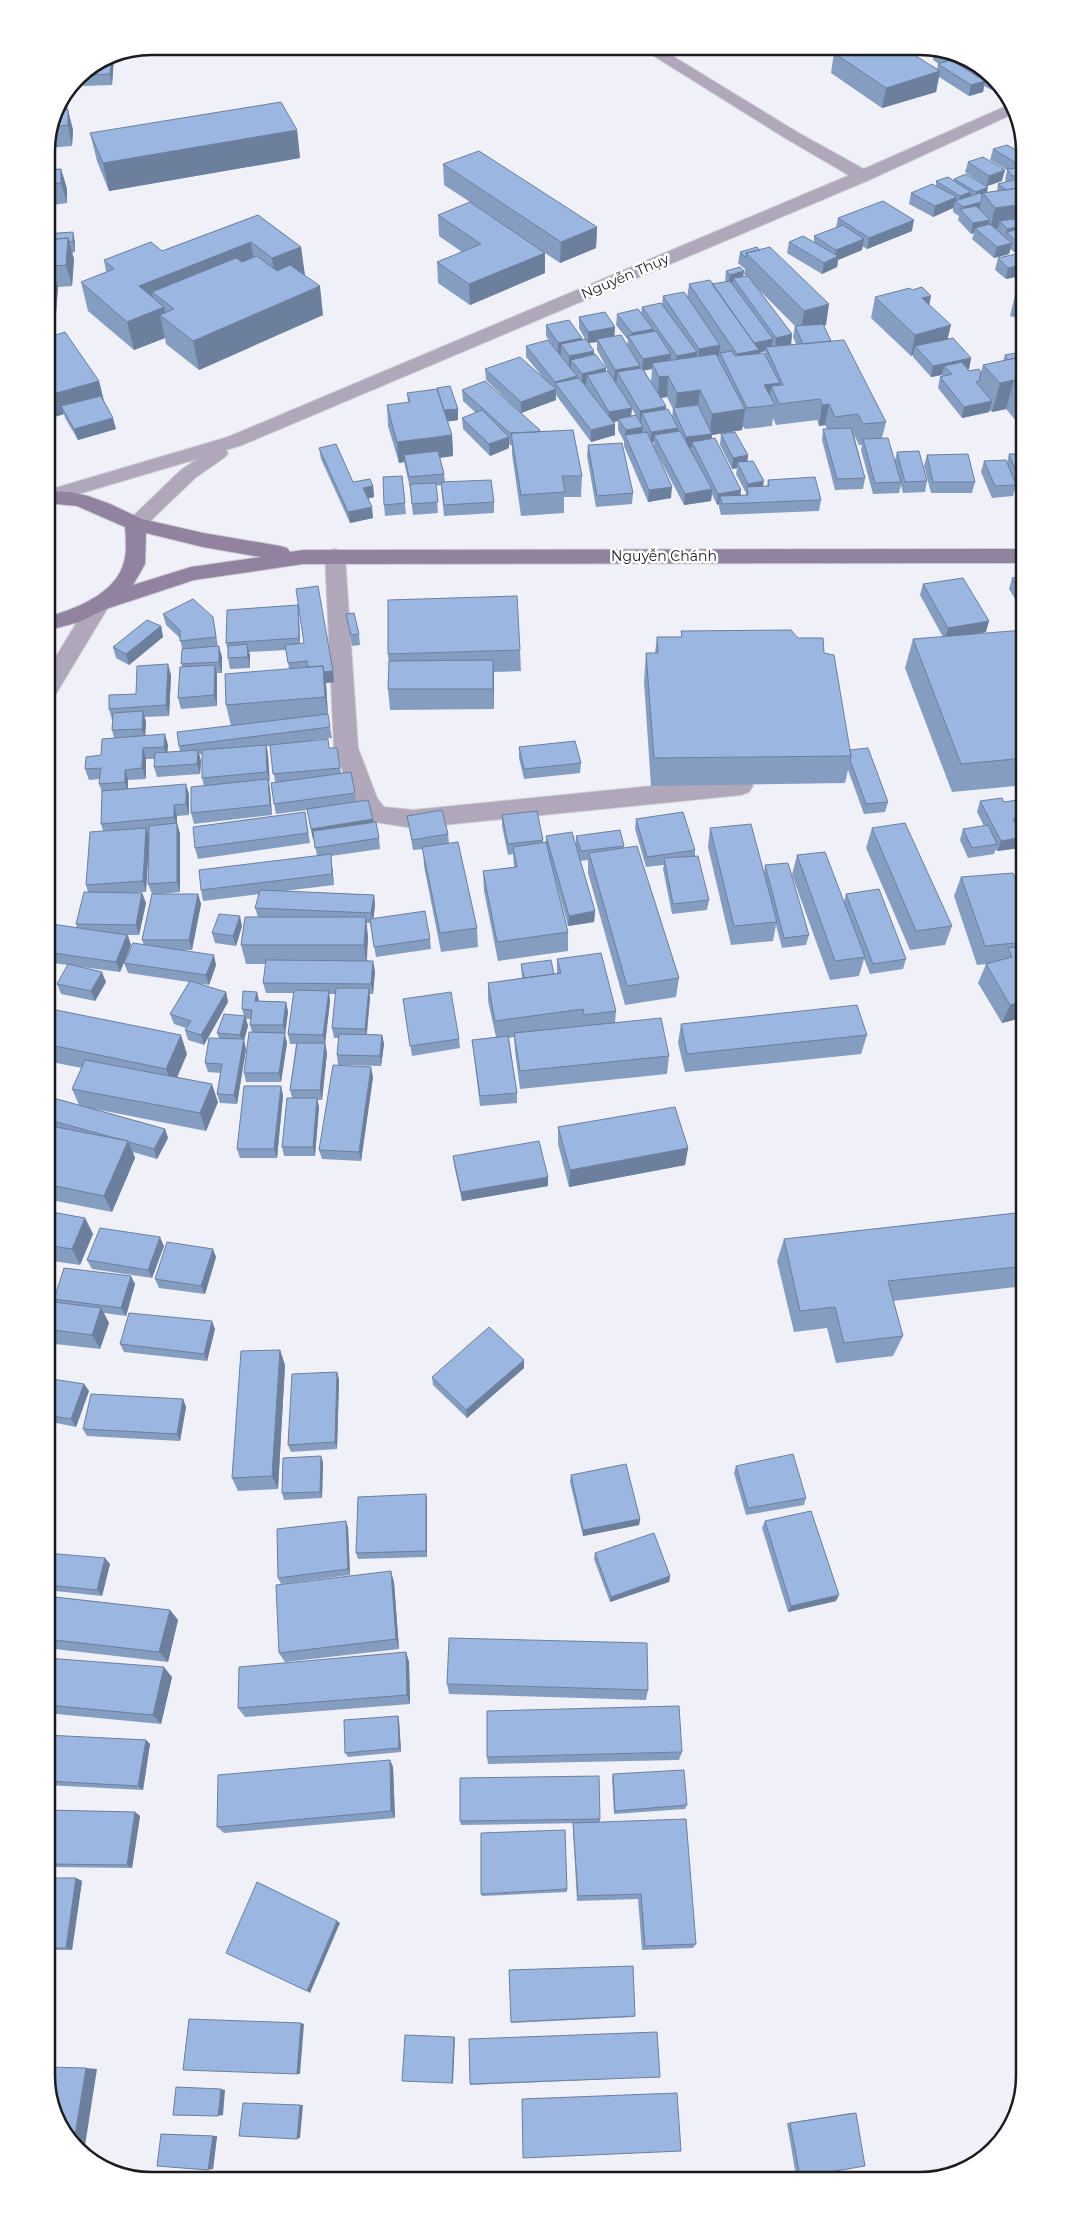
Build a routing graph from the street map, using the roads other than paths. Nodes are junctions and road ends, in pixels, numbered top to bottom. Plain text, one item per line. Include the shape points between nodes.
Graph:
1 (660, 55) edge
2 (1007, 111) edge
3 (863, 176) junction
4 (235, 441) junction
5 (55, 494) edge
6 (55, 497) edge
7 (135, 524) junction
8 (334, 556) junction
9 (1016, 556) edge
10 (303, 557) junction
11 (99, 604) junction
12 (55, 622) edge
13 (55, 677) edge
14 (741, 786) edge

1 - 3 street
2 - 3 street, Nguyễn Thụy
3 - 4 street, Nguyễn Thụy
4 - 5 street
4 - 7 street via 188,474
6 - 7 main road via 82,499
7 - 10 main road via 203,540
7 - 11 main road via 133,566 120,587
8 - 9 main road, Nguyễn Chánh
8 - 10 main road, Nguyễn Chánh
8 - 14 street via 346,748 366,801 377,815 413,819
10 - 11 main road via 191,574
11 - 12 main road
11 - 13 street

